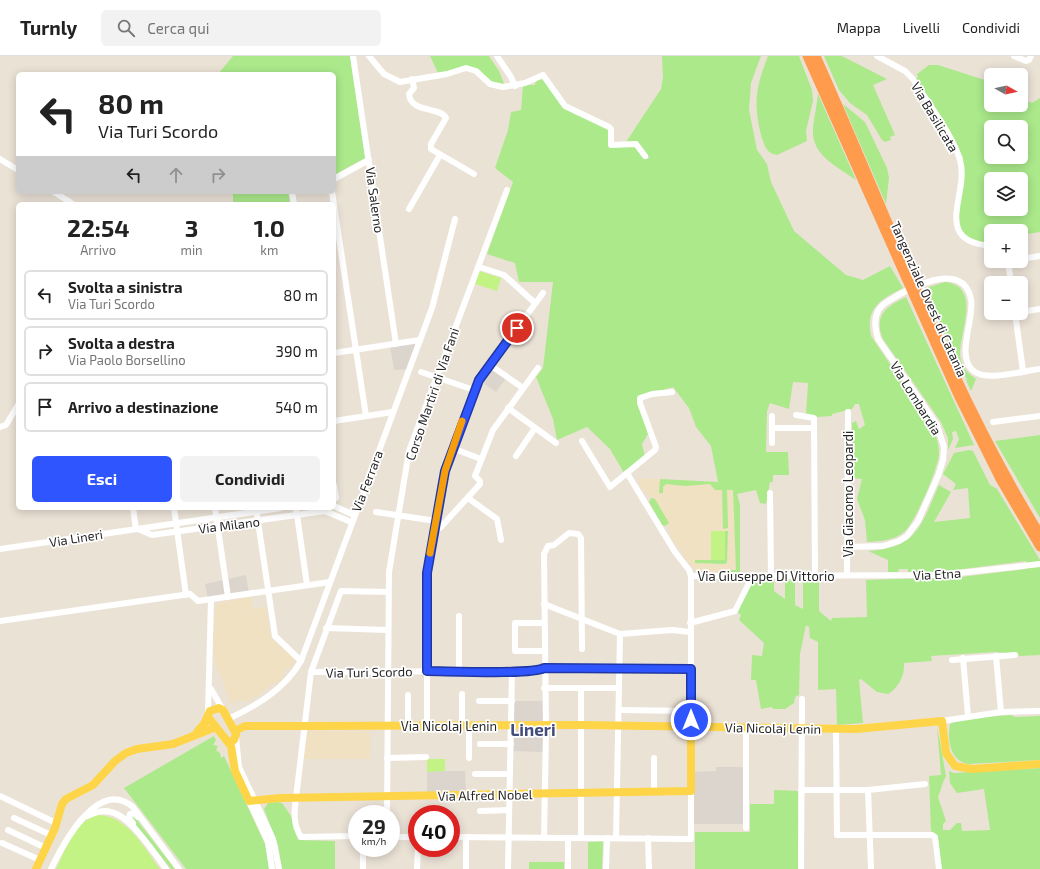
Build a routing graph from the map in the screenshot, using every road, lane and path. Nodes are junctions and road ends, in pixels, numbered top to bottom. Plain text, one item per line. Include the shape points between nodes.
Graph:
1 (353, 56) edge
2 (369, 56) edge
3 (497, 56) edge
4 (806, 56) edge
5 (816, 56) edge
6 (876, 56) edge
7 (1014, 56) edge
8 (1031, 56) edge
9 (412, 79) junction
10 (514, 86) junction
11 (440, 155) junction
12 (645, 156) dead end
13 (0, 159) edge
14 (369, 160) junction
15 (16, 169) edge
16 (474, 174) dead end
17 (336, 178) edge
18 (507, 190) dead end
19 (57, 194) edge
20 (70, 202) edge
21 (409, 209) dead end
22 (336, 218) edge
23 (455, 219) dead end
24 (984, 245) edge
25 (1040, 256) edge
26 (1028, 258) edge
27 (479, 267) junction
28 (543, 293) dead end
29 (536, 303) junction
30 (1040, 310) edge
31 (1028, 311) edge
32 (1016, 320) edge
33 (420, 340) junction
34 (396, 344) junction
35 (356, 350) junction
36 (336, 353) edge
37 (490, 365) junction
38 (538, 368) dead end
39 (1040, 369) edge
40 (1023, 371) junction
41 (420, 372) dead end
42 (437, 377) junction
43 (523, 388) junction
44 (474, 390) junction
45 (672, 392) dead end
46 (16, 408) edge
47 (508, 408) junction
48 (393, 412) junction
49 (848, 412) dead end
50 (796, 415) dead end
51 (366, 416) junction
52 (772, 416) dead end
53 (1040, 416) edge
54 (336, 421) edge
55 (993, 422) dead end
56 (0, 427) edge
57 (535, 428) junction
58 (772, 428) junction
59 (814, 428) junction
60 (985, 436) junction
61 (582, 441) dead end
62 (556, 443) dead end
63 (772, 443) dead end
64 (452, 448) junction
65 (516, 456) dead end
66 (481, 459) junction
67 (627, 473) junction
68 (770, 493) dead end
69 (468, 498) junction
70 (336, 507) edge
71 (133, 510) edge
72 (175, 510) edge
73 (214, 510) edge
74 (256, 510) edge
75 (296, 510) edge
76 (376, 512) dead end
77 (297, 515) junction
78 (354, 515) junction
79 (399, 515) junction
80 (216, 518) junction
81 (258, 521) junction
82 (436, 521) junction
83 (351, 522) junction
84 (1040, 522) edge
85 (178, 523) junction
86 (217, 526) junction
87 (136, 529) junction
88 (434, 530) junction
89 (179, 531) junction
90 (1040, 534) edge
91 (152, 535) joint
92 (501, 540) dead end
93 (848, 547) junction
94 (1040, 547) edge
95 (0, 549) edge
96 (183, 559) junction
97 (1040, 564) edge
98 (753, 575) junction
99 (771, 575) junction
100 (816, 575) junction
101 (848, 575) junction
102 (691, 576) junction
103 (330, 582) junction
104 (307, 586) junction
105 (268, 591) junction
106 (388, 592) junction
107 (188, 594) junction
108 (228, 597) junction
109 (212, 600) junction
110 (544, 604) junction
111 (459, 616) dead end
112 (582, 617) junction
113 (0, 621) edge
114 (544, 623) junction
115 (690, 623) junction
116 (326, 628) junction
117 (388, 630) junction
118 (690, 632) junction
119 (620, 634) junction
120 (582, 649) dead end
121 (544, 651) junction
122 (1015, 655) dead end
123 (996, 656) junction
124 (963, 658) junction
125 (952, 660) dead end
126 (301, 661) junction
127 (544, 668) junction
128 (620, 668) junction
129 (691, 669) junction
130 (387, 671) junction
131 (427, 671) junction
132 (459, 671) junction
133 (311, 672) junction
134 (512, 672) junction
135 (210, 685) junction
136 (544, 688) junction
137 (581, 688) junction
138 (619, 688) junction
139 (462, 694) dead end
140 (408, 695) dead end
141 (802, 699) dead end
142 (479, 701) dead end
143 (512, 701) junction
144 (223, 710) junction
145 (619, 710) junction
146 (691, 711) junction
147 (1040, 711) edge
148 (1001, 712) junction
149 (208, 715) junction
150 (968, 716) junction
151 (232, 717) junction
152 (942, 720) junction
153 (545, 725) junction
154 (582, 725) junction
155 (305, 726) junction
156 (387, 726) junction
157 (408, 726) junction
158 (428, 726) junction
159 (466, 726) junction
160 (511, 726) junction
161 (619, 726) junction
162 (691, 726) junction
163 (216, 727) junction
164 (746, 727) junction
165 (801, 728) junction
166 (836, 728) junction
167 (238, 732) junction
168 (190, 736) junction
169 (228, 742) junction
170 (480, 744) dead end
171 (511, 744) junction
172 (426, 757) dead end
173 (387, 758) junction
174 (469, 758) dead end
175 (654, 758) dead end
176 (1040, 764) edge
177 (476, 774) dead end
178 (510, 774) junction
179 (925, 784) dead end
180 (801, 790) junction
181 (836, 790) junction
182 (868, 790) junction
183 (690, 791) junction
184 (617, 792) junction
185 (654, 792) junction
186 (582, 793) junction
187 (509, 794) junction
188 (545, 794) junction
189 (0, 796) edge
190 (387, 796) junction
191 (296, 798) junction
192 (252, 801) junction
193 (387, 805) edge
194 (509, 810) junction
195 (480, 811) dead end
196 (14, 818) dead end
197 (84, 818) junction
198 (56, 822) junction
199 (143, 822) junction
200 (746, 828) dead end
201 (8, 830) dead end
202 (138, 832) junction
203 (51, 835) junction
204 (348, 836) edge
205 (870, 836) junction
206 (460, 837) edge
207 (466, 837) junction
208 (508, 838) junction
209 (544, 838) junction
210 (568, 838) junction
211 (581, 838) junction
212 (607, 838) junction
213 (616, 838) junction
214 (648, 838) junction
215 (2, 843) dead end
216 (46, 848) junction
217 (363, 857) edge
218 (418, 857) edge
219 (40, 860) junction
220 (36, 869) edge
221 (50, 869) edge
222 (166, 869) edge
223 (179, 869) edge
224 (272, 869) edge
225 (279, 869) edge
226 (364, 869) edge
227 (418, 869) edge
228 (466, 869) edge
229 (508, 869) edge
230 (568, 869) edge
231 (606, 869) edge
232 (649, 869) edge
233 (801, 869) edge
234 (871, 869) edge
235 (939, 869) edge

1 - 14 street, Via Salerno
2 - 9 street via 392,80 402,82
3 - 10 street
4 - 94 highway, Tangenziale Ovest di Catania via 958,395 1000,479
5 - 60 highway, Tangenziale Ovest di Catania via 943,348
6 - 24 street, Via Basilicata via 905,71 913,79 956,147 961,162 962,178 955,211 959,232 967,241
7 - 8 street via 1026,61
9 - 10 street via 469,68 490,84
9 - 11 street via 414,88 409,94 411,100 422,109 441,113 446,118 431,146
10 - 12 street via 542,76 565,106 609,127 611,144 636,144
11 - 16 street
11 - 21 street
13 - 15 street
14 - 17 street
14 - 34 street, Via Salerno
18 - 27 street, Corso Martiri di Via Fani
19 - 20 street
22 - 35 street
23 - 33 street, Via Ferrara via 432,308
25 - 26 street
27 - 29 street via 504,275
27 - 42 street, Corso Martiri di Via Fani
28 - 29 street
29 - 37 street
30 - 31 street
32 - 40 street
33 - 34 street
33 - 48 street, Via Ferrara
34 - 35 street
35 - 36 street
35 - 51 street
37 - 43 street
37 - 44 street
38 - 43 street
39 - 40 street
40 - 93 street, Via Lombardia via 990,376 980,375 972,370 965,357 971,310 970,295 957,281 948,278 935,279 883,304 878,311 875,328 878,340 937,426 944,447 943,460 918,521 907,536 883,546
41 - 42 street
42 - 44 street
42 - 79 street, Corso Martiri di Via Fani via 409,451
43 - 47 street
44 - 64 street
45 - 67 street via 640,398 656,447
46 - 56 street via 6,425
47 - 57 street
47 - 66 street via 493,430
48 - 51 street
48 - 78 street, Via Ferrara
49 - 93 street, Via Giacomo Leopardi
50 - 59 street via 814,418
51 - 54 street
52 - 58 street
53 - 55 street
57 - 62 street
57 - 65 street
58 - 59 street
58 - 63 street
59 - 100 street
60 - 84 highway
60 - 90 highway, Tangenziale Ovest di Catania
61 - 67 street via 610,487
64 - 66 street
64 - 82 street
66 - 69 street via 475,476 480,484
67 - 102 street
68 - 99 street
69 - 88 street via 440,528
69 - 92 street via 497,519
70 - 78 street
71 - 87 street
72 - 85 street
73 - 80 street
74 - 80 street, Via Milano
74 - 81 street
75 - 77 street
76 - 79 street
77 - 81 street, Via Milano
77 - 83 street, Via Milano via 325,511
77 - 104 street
78 - 83 street, Via Ferrara
79 - 82 street
79 - 106 street, Corso Martiri di Via Fani
80 - 85 street, Via Milano
80 - 86 street
81 - 86 street, Via Milano
81 - 105 street
82 - 88 street
83 - 103 street, Via Ferrara
85 - 87 street, Via Milano
85 - 89 street
86 - 89 street, Via Milano
86 - 108 street
87 - 91 street, Via Lineri
87 - 95 street, Via Lineri
88 - 131 street via 427,573
89 - 91 street, Via Milano
89 - 96 street
89 - 96 street
93 - 101 street, Via Giacomo Leopardi
96 - 107 street
97 - 101 street, Via Etna via 941,575
98 - 99 street, Via Giuseppe Di Vittorio
98 - 102 street, Via Giuseppe Di Vittorio
98 - 115 street via 735,611
99 - 100 street, Via Giuseppe Di Vittorio
100 - 101 street, Via Giuseppe Di Vittorio
102 - 115 street, Via Giuseppe Di Vittorio
103 - 104 street
103 - 126 street, Via Ferrara
104 - 105 street
105 - 108 street
105 - 126 street via 275,636
106 - 116 street via 341,591
106 - 117 street, Corso Martiri di Via Fani
107 - 109 street via 198,601
107 - 113 street
108 - 109 street
109 - 135 street
110 - 112 street
110 - 112 street via 544,554 548,546 554,545 569,533 578,534 581,538
110 - 114 street
111 - 132 street
112 - 119 street
112 - 120 street
114 - 121 street
114 - 121 street via 515,623 515,651
115 - 118 street, Via Giuseppe Di Vittorio
116 - 117 street
116 - 133 street
117 - 130 street, Corso Martiri di Via Fani
118 - 119 street via 672,630
118 - 129 street, Via Giuseppe Di Vittorio
119 - 128 street
121 - 127 street
122 - 123 street
123 - 124 street
123 - 148 street
124 - 125 street
124 - 150 street
126 - 151 street, Via Ferrara via 280,686 261,701
127 - 128 street, Via Turi Scordo
127 - 134 street, Via Turi Scordo via 540,671
127 - 136 street
128 - 129 street, Via Turi Scordo
128 - 138 street
129 - 146 street, Via Giuseppe Di Vittorio
130 - 131 street, Via Turi Scordo
130 - 133 street, Via Turi Scordo
130 - 156 street, Corso Martiri di Via Fani
131 - 132 street, Via Turi Scordo
131 - 158 street
132 - 134 street, Via Turi Scordo
133 - 155 street
134 - 143 street
135 - 144 street
135 - 149 street
136 - 137 street
136 - 153 street
137 - 138 street
137 - 154 street
138 - 145 street
139 - 159 street
140 - 157 street
141 - 165 street
142 - 143 street
143 - 160 street
144 - 149 main road via 216,708
144 - 151 main road
145 - 146 street
145 - 161 street
146 - 162 street, Via Giuseppe Di Vittorio
147 - 148 street, Via Nicolaj Lenin
148 - 150 street, Via Nicolaj Lenin
149 - 163 main road
149 - 168 main road via 201,728
150 - 152 street, Via Nicolaj Lenin
151 - 167 main road
152 - 166 main road, Via Nicolaj Lenin via 856,729
152 - 176 main road via 946,753 954,766 972,768
153 - 154 main road, Via Nicolaj Lenin
153 - 160 main road, Via Nicolaj Lenin
153 - 188 street
154 - 161 main road, Via Nicolaj Lenin
154 - 186 street
155 - 156 main road, Via Nicolaj Lenin
155 - 167 main road, Via Nicolaj Lenin
155 - 191 street
156 - 157 main road, Via Nicolaj Lenin
156 - 173 street, Corso Martiri di Via Fani
157 - 158 main road, Via Nicolaj Lenin
158 - 159 main road, Via Nicolaj Lenin
159 - 160 main road, Via Nicolaj Lenin
159 - 174 street
160 - 171 street
161 - 162 main road, Via Nicolaj Lenin
161 - 184 street
162 - 164 main road, Via Nicolaj Lenin
162 - 183 main road
163 - 168 main road
163 - 169 main road
164 - 165 main road, Via Nicolaj Lenin
164 - 200 street
165 - 166 main road, Via Nicolaj Lenin
165 - 180 street
166 - 181 street
167 - 169 main road via 231,742
167 - 192 street via 239,766
168 - 198 main road via 173,744 126,753 93,785 66,799
169 - 192 main road via 235,771
170 - 171 street
171 - 178 street
172 - 173 street
173 - 190 street, Corso Martiri di Via Fani
175 - 185 street
177 - 178 street
178 - 187 street
179 - 182 street
180 - 181 street
180 - 233 street
181 - 182 street
181 - 205 street via 837,835
182 - 205 street
183 - 185 main road, Via Alfred Nobel
183 - 214 street via 691,839
184 - 185 main road, Via Alfred Nobel
184 - 186 main road, Via Alfred Nobel
184 - 213 street
186 - 188 main road, Via Alfred Nobel
186 - 211 street
187 - 188 main road, Via Alfred Nobel
187 - 190 main road, Via Alfred Nobel
187 - 194 street
188 - 209 street
189 - 198 street
190 - 191 main road, Via Alfred Nobel
190 - 193 street, Corso Martiri di Via Fani
191 - 192 main road, Via Alfred Nobel
191 - 204 street via 294,818 301,837
192 - 224 street via 268,842
192 - 225 street via 273,839
194 - 195 street
194 - 208 street
196 - 203 street
197 - 199 street via 101,803 117,799 133,807
197 - 202 street via 99,812 113,812
197 - 221 street via 71,832
198 - 203 main road
199 - 202 street via 134,814 130,814 128,818
199 - 223 street
201 - 216 street
202 - 222 street
203 - 216 main road
205 - 234 street
205 - 235 street via 932,835 935,837
206 - 207 street
207 - 208 street
207 - 228 street
208 - 209 street
208 - 229 street
209 - 210 street
210 - 211 street
210 - 230 street
211 - 212 street
212 - 213 street
212 - 231 street
213 - 214 street
214 - 232 street
215 - 219 street
216 - 219 main road
217 - 226 street
218 - 227 street
219 - 220 main road

